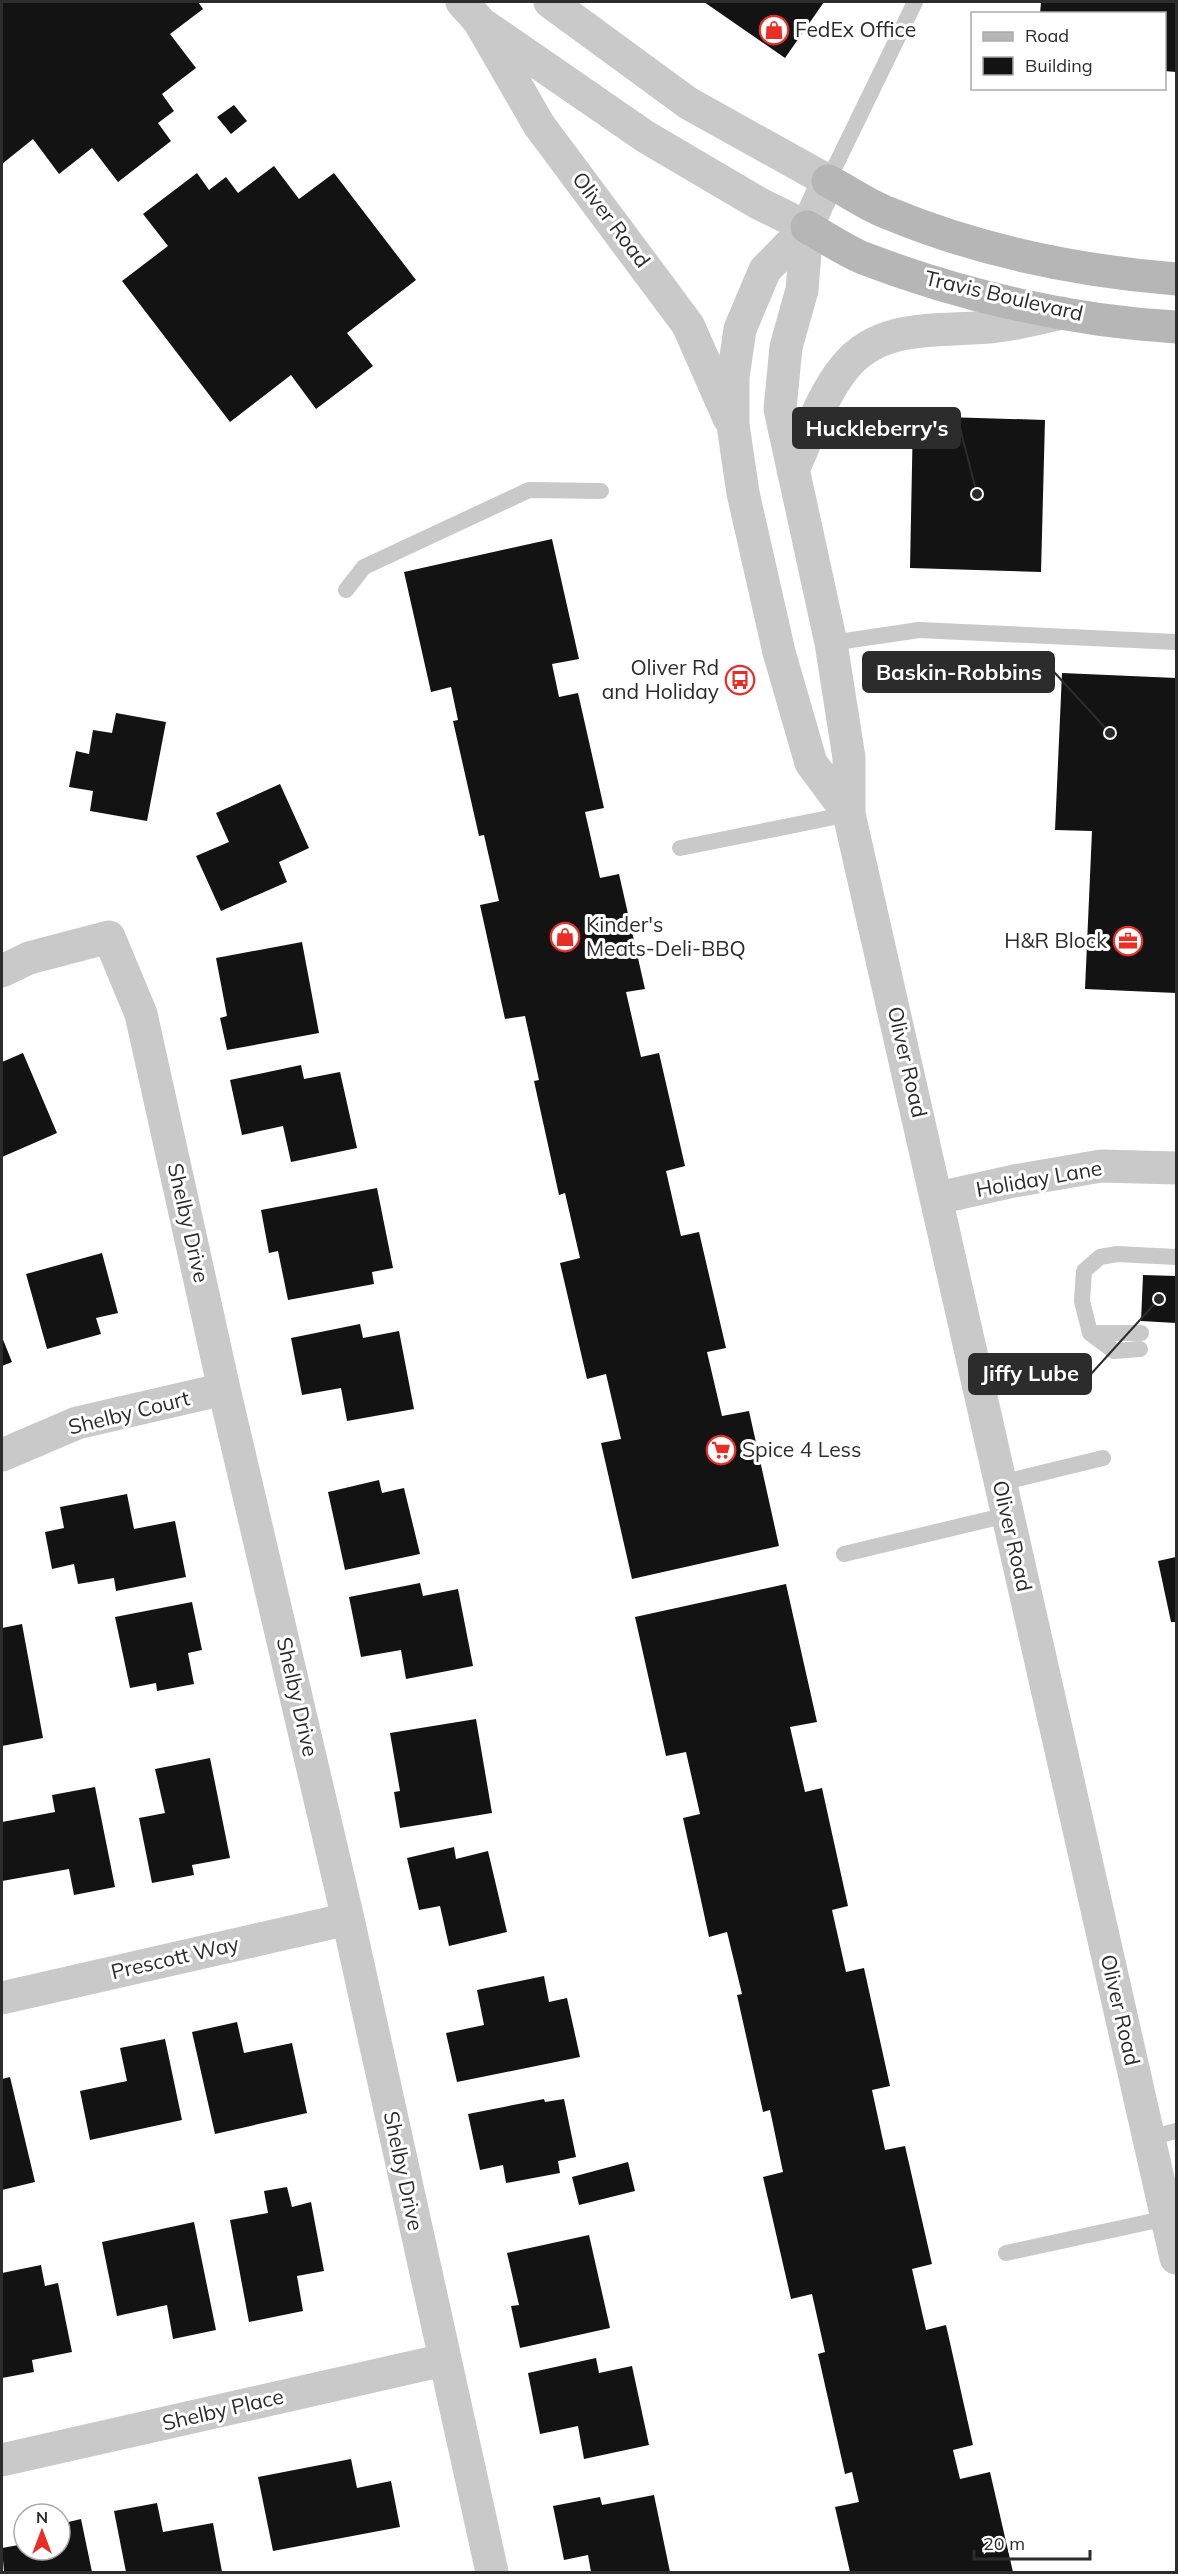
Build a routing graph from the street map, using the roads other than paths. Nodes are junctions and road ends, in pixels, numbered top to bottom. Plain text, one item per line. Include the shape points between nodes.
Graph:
1 (550, 2) edge
2 (915, 2) edge
3 (470, 11) edge
4 (828, 181) junction
5 (807, 227) junction
6 (1176, 279) edge
7 (1062, 313) junction
8 (1176, 327) edge
9 (732, 425) junction
10 (794, 470) junction
11 (602, 491) dead end
12 (346, 590) dead end
13 (1176, 642) edge
14 (831, 643) junction
15 (849, 814) junction
16 (680, 848) dead end
17 (2, 971) edge
18 (1176, 1168) edge
19 (938, 1198) junction
20 (1176, 1257) edge
21 (1140, 1341) dead end
22 (225, 1389) junction
23 (2, 1455) edge
24 (1103, 1458) dead end
25 (1001, 1483) junction
26 (1007, 1515) junction
27 (844, 1554) dead end
28 (348, 1919) junction
29 (2, 1998) edge
30 (1163, 2135) edge
31 (1167, 2218) junction
32 (1006, 2253) dead end
33 (1176, 2253) edge
34 (444, 2360) junction
35 (2, 2460) edge
36 (492, 2572) edge

1 - 4 street via 688,103
2 - 4 lane
3 - 5 street, Oliver Road via 646,137
3 - 9 street, Oliver Road via 539,124 688,325
4 - 5 street, Oliver Road
4 - 6 main road via 887,213 980,245 1070,266
5 - 7 main road, Travis Boulevard via 861,257 961,291
5 - 9 street, Oliver Road via 765,270 740,329
5 - 10 street, Oliver Road via 802,290 786,347 780,409
7 - 8 main road, Travis Boulevard
7 - 10 street via 999,326 909,331 866,347 845,368 825,399
9 - 15 street, Oliver Road via 764,584 811,763
10 - 14 street, Oliver Road
11 - 12 lane via 529,490 364,567
13 - 14 lane via 919,630
14 - 15 street, Oliver Road via 849,758
15 - 16 lane
15 - 19 street, Oliver Road
17 - 22 street, Shelby Drive via 29,958 109,937 141,1014
18 - 19 street, Holiday Lane via 1101,1166 1014,1180
19 - 25 street, Oliver Road
20 - 21 lane via 1117,1254 1100,1257 1084,1271 1082,1301 1090,1333 1113,1351
22 - 23 street, Shelby Court via 77,1423
22 - 28 street, Shelby Drive
24 - 25 lane
25 - 26 street, Oliver Road
26 - 27 lane
26 - 30 street, Oliver Road
28 - 29 street, Prescott Way
28 - 34 street, Shelby Drive
30 - 31 street, Oliver Road
31 - 32 lane
31 - 33 street, Oliver Road
34 - 35 street, Shelby Place
34 - 36 street, Shelby Drive

